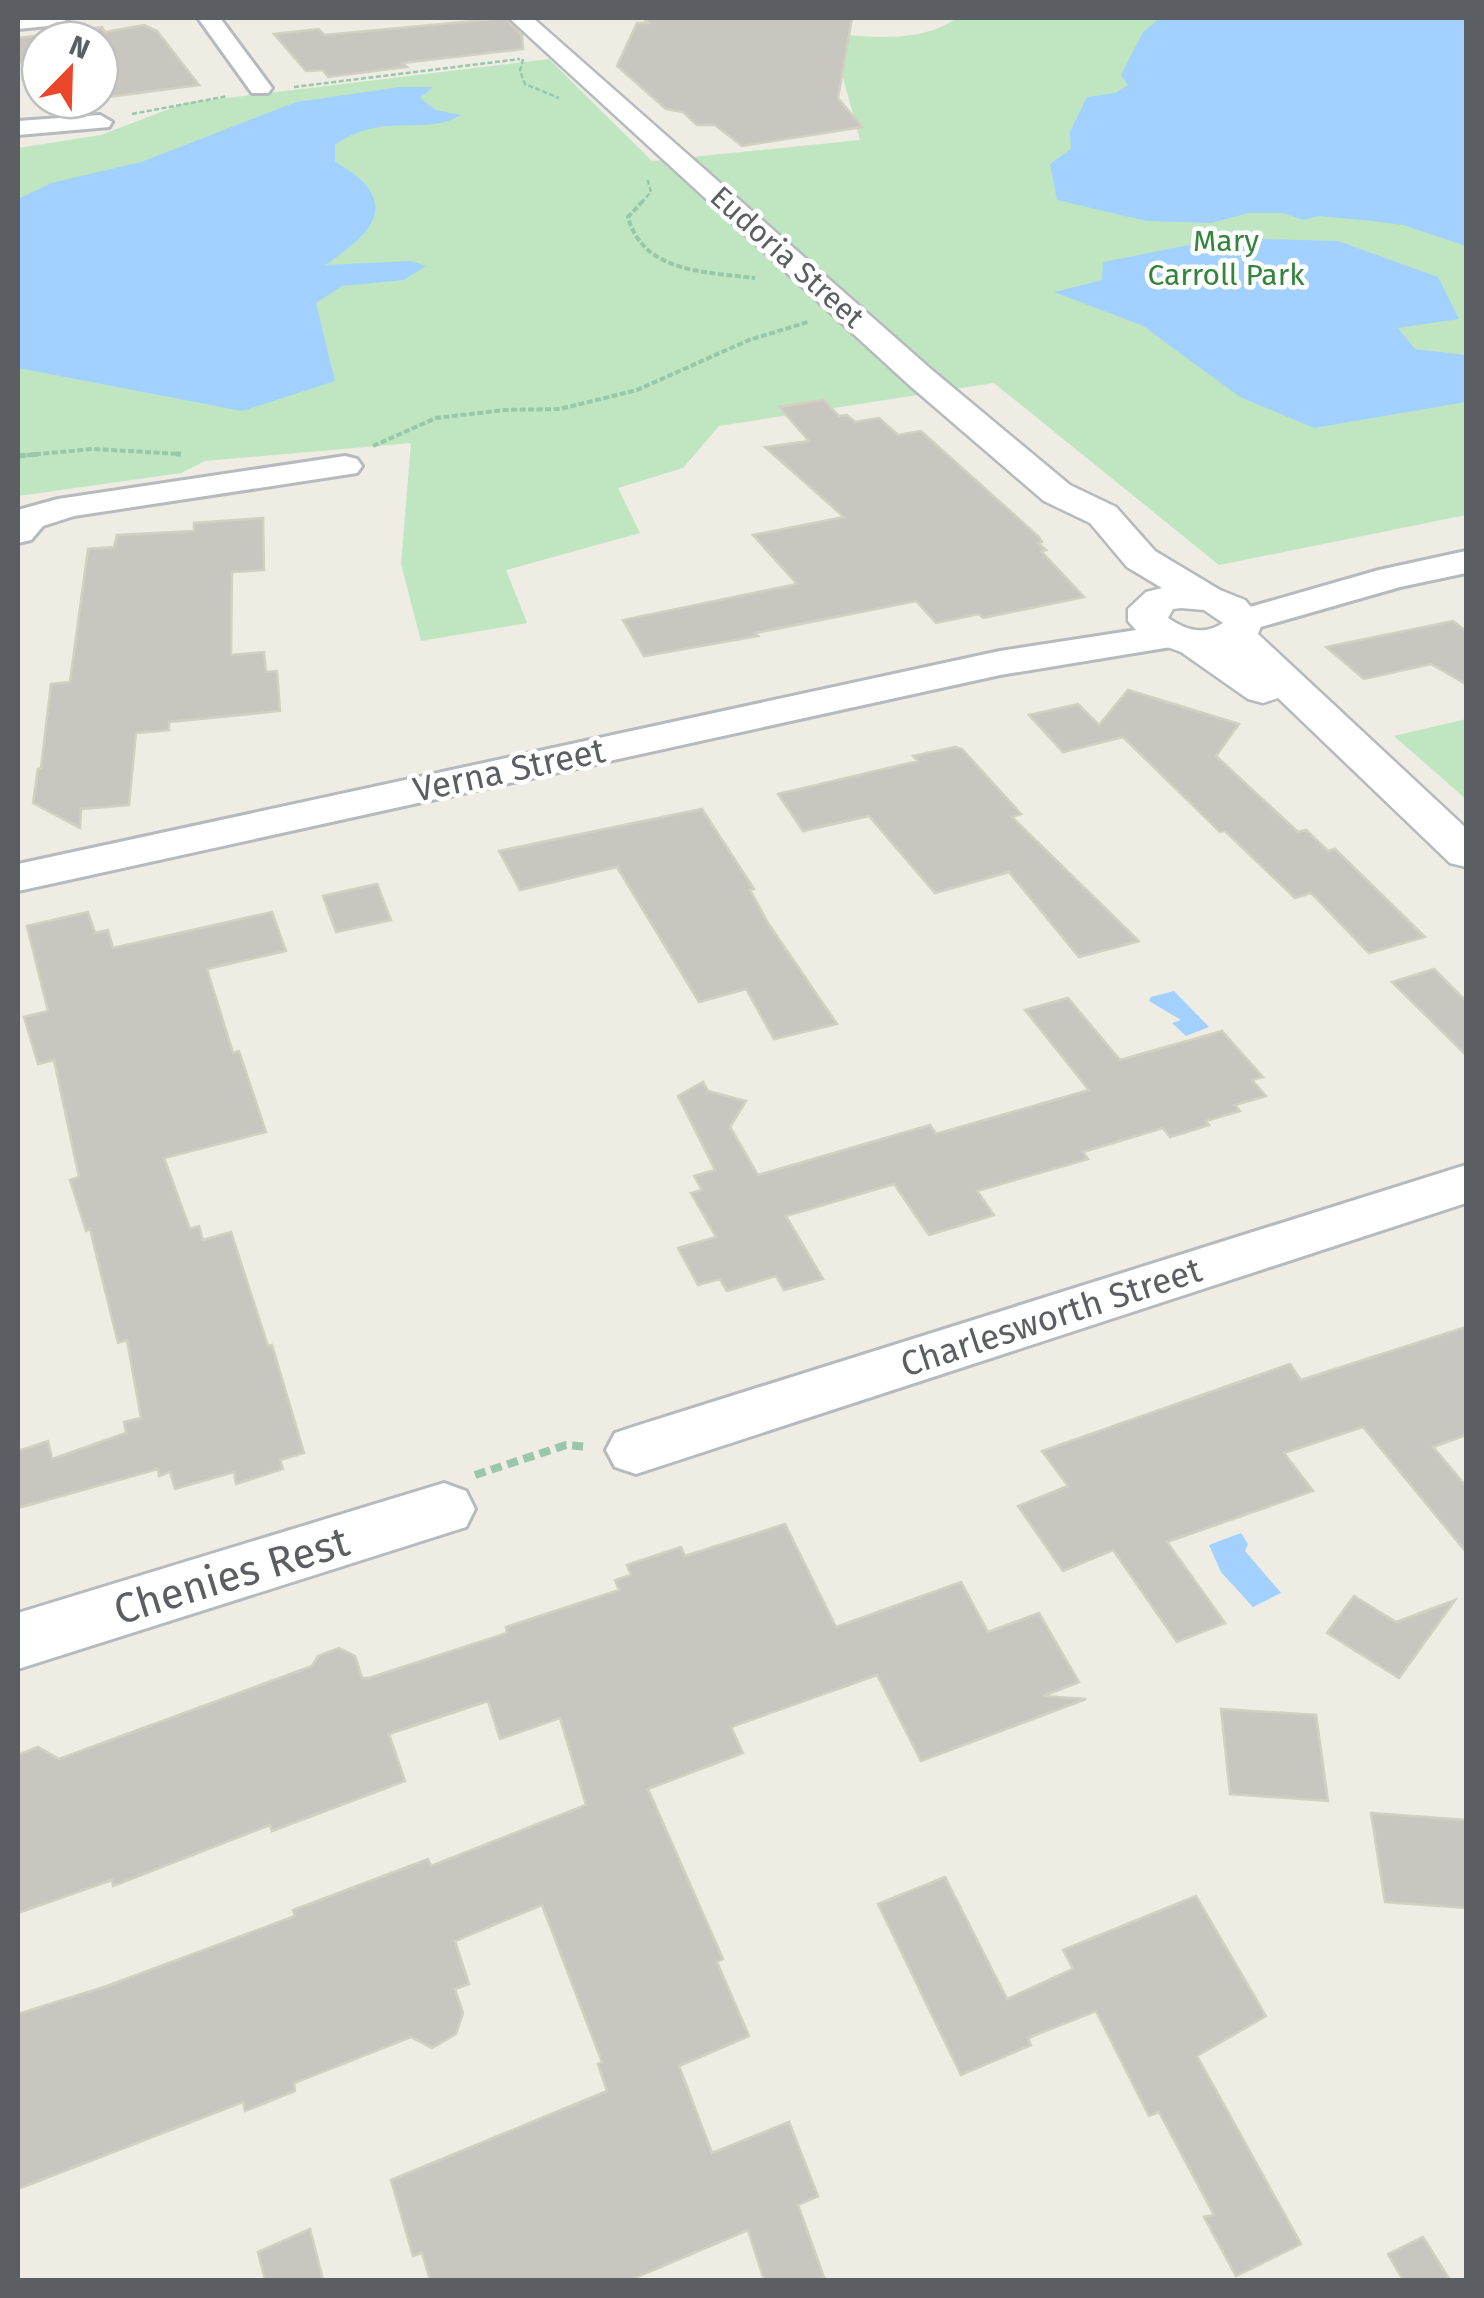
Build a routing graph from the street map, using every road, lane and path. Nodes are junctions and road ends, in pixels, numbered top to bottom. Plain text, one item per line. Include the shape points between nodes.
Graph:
1 (58, 18) edge
2 (208, 18) edge
3 (520, 18) edge
4 (18, 22) edge
5 (534, 56) dead end
6 (524, 58) junction
7 (260, 88) junction
8 (568, 100) dead end
9 (100, 122) joint
10 (18, 128) edge
11 (646, 173) dead end
12 (756, 278) dead end
13 (820, 317) dead end
14 (18, 456) edge
15 (344, 466) joint
16 (243, 479) junction
17 (1058, 494) junction
18 (24, 525) edge
19 (1466, 562) edge
20 (1226, 613) junction
21 (1165, 625) junction
22 (1416, 809) junction
23 (1466, 853) edge
24 (18, 878) edge
25 (1466, 1184) edge
26 (636, 1450) joint
27 (444, 1509) joint
28 (18, 1642) edge

1 - 4 street
2 - 7 street
3 - 17 street, Eudoria Street
5 - 6 path
6 - 7 path
6 - 8 path via 525,84
7 - 9 path
9 - 10 street
11 - 12 path via 650,192 628,217 643,252 677,265
13 - 15 path via 748,340 637,390 560,409 436,418 383,439
14 - 16 path via 92,449 238,458
15 - 16 street
16 - 18 street via 70,506
17 - 20 street, Eudoria Street via 1102,516 1141,559
17 - 21 street, Eudoria Street via 1066,515 1128,570
19 - 20 street
20 - 21 street via 1219,642
20 - 21 street via 1160,600
20 - 22 street, Eudoria Street
21 - 22 street, Eudoria Street via 1271,696 1356,783
21 - 24 street, Verna Street
22 - 23 street, Eudoria Street
25 - 26 street, Charlesworth Street
26 - 27 path via 566,1445 476,1474
27 - 28 street, Chenies Rest

